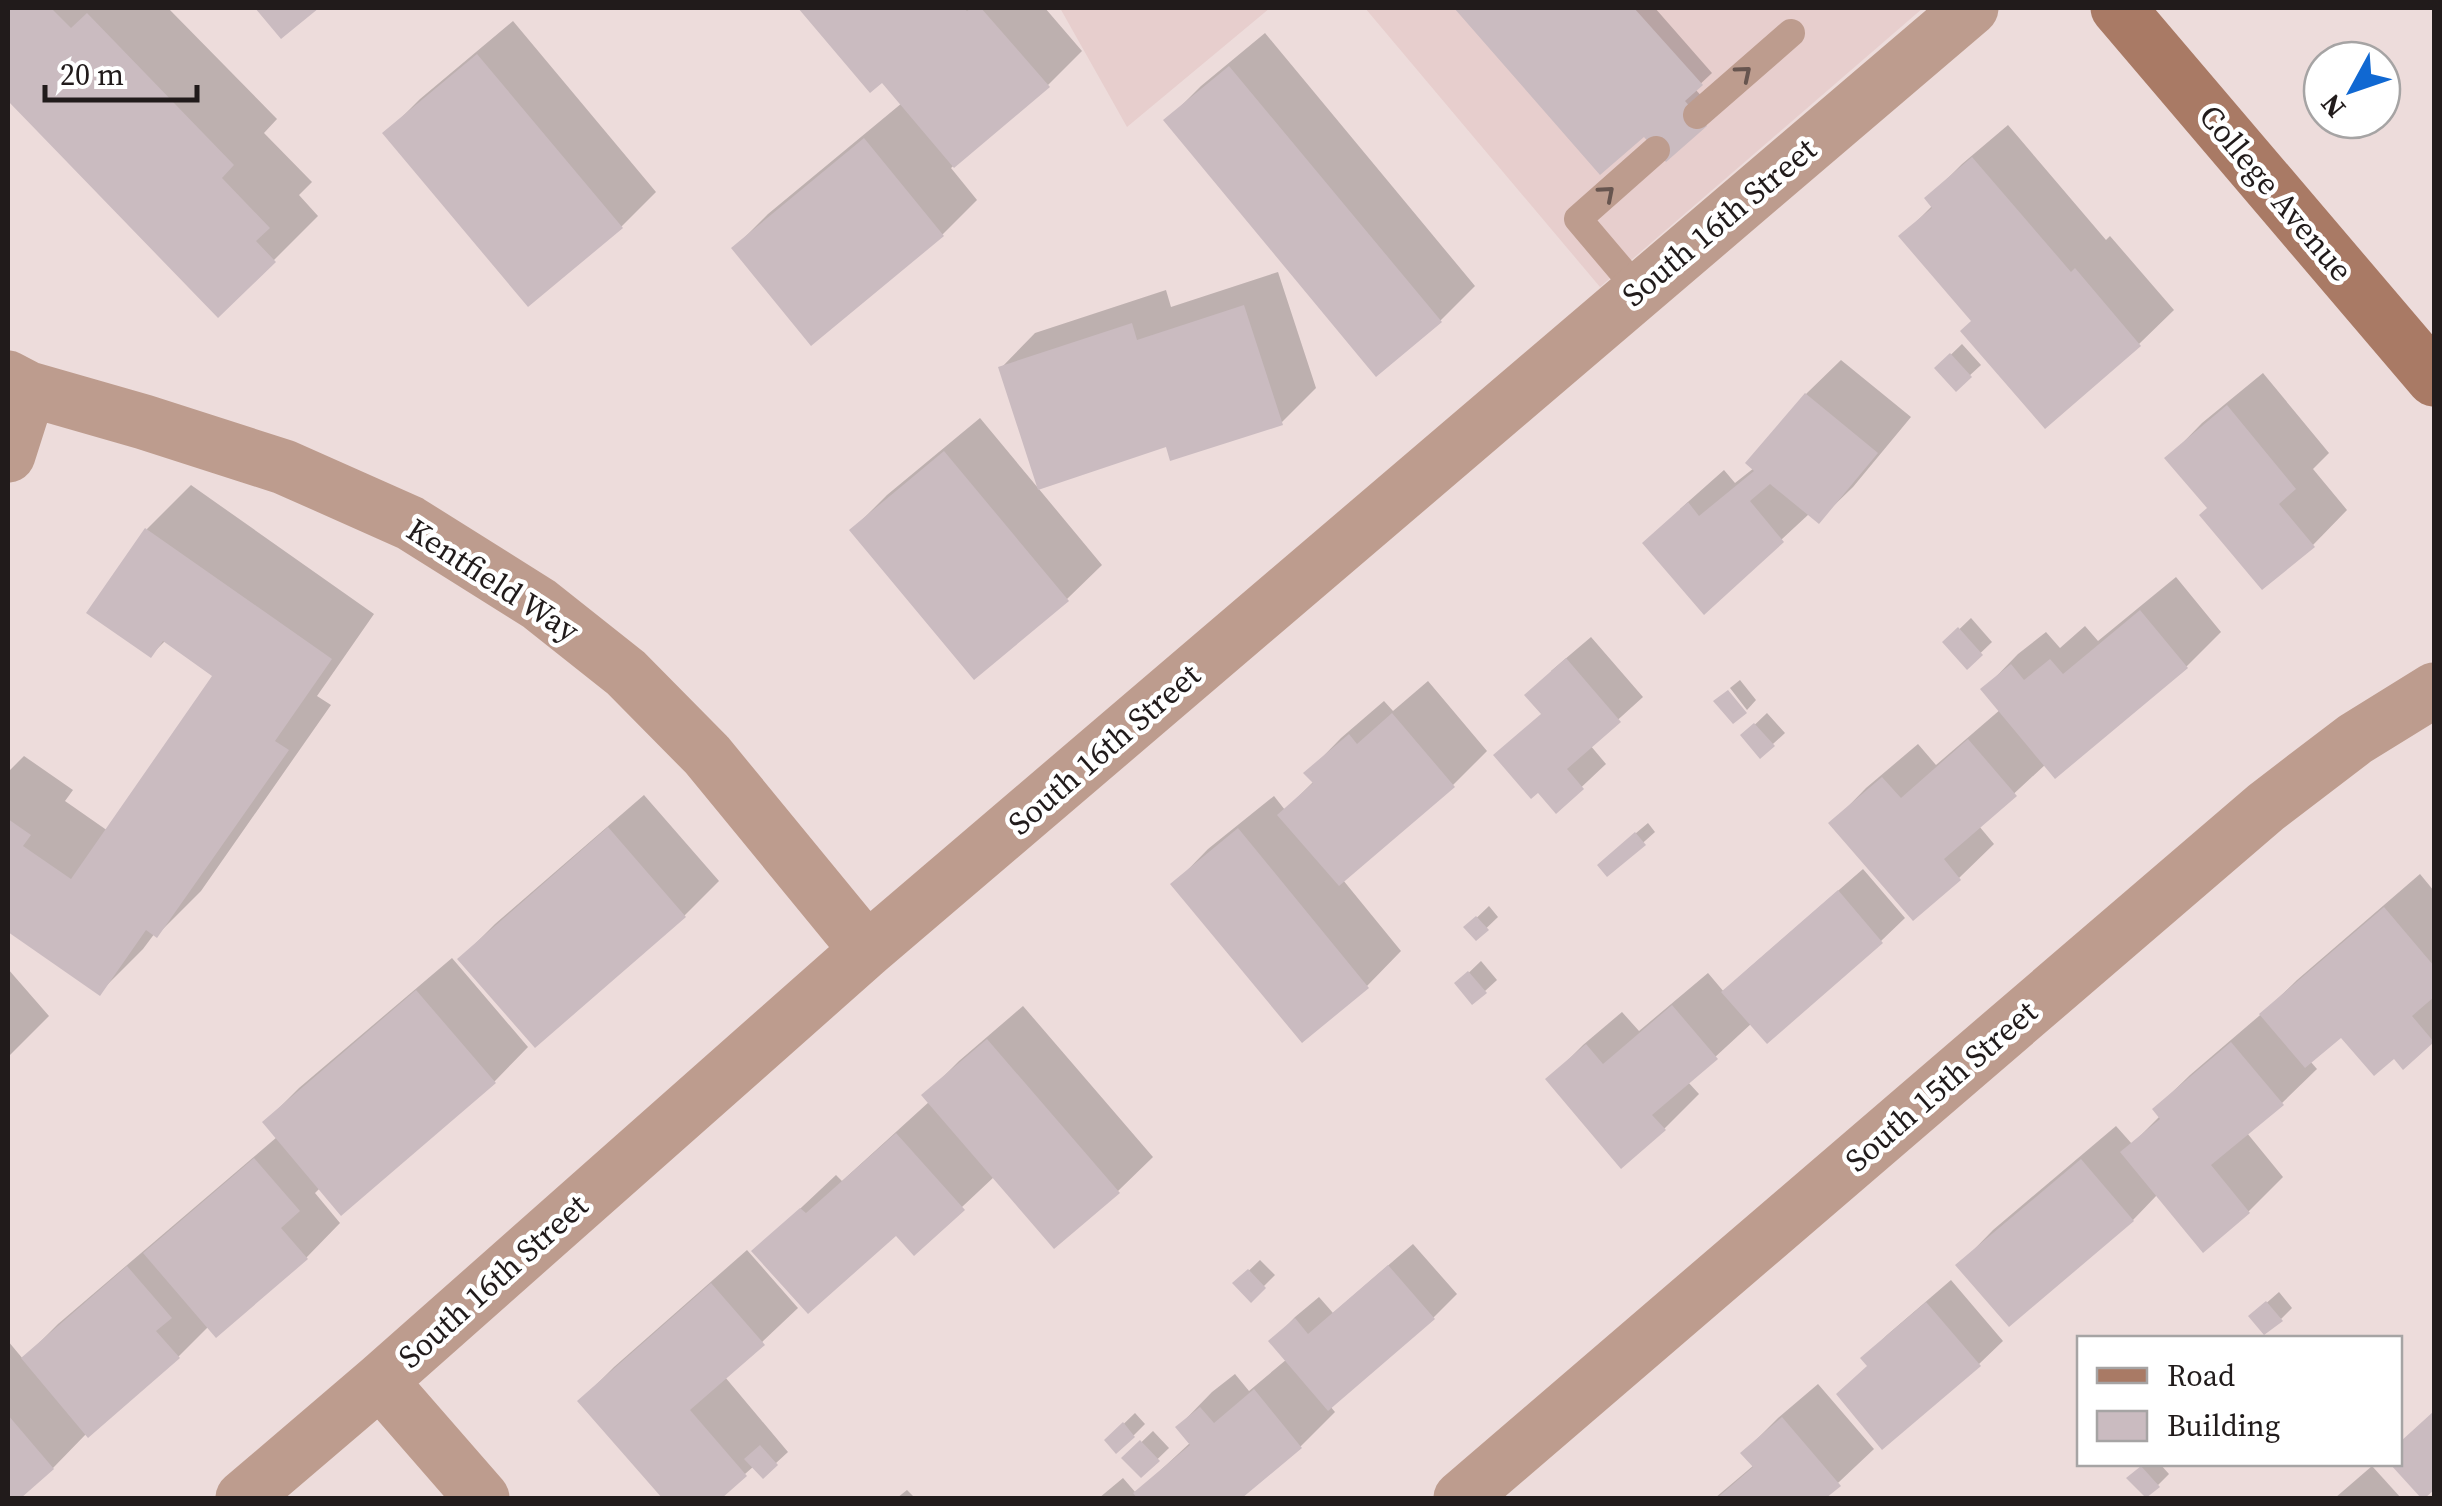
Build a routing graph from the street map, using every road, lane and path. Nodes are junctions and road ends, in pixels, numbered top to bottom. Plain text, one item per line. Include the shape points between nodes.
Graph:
1 (1972, 8) edge
2 (2118, 8) edge
3 (1791, 33) dead end
4 (1696, 115) dead end
5 (1656, 150) dead end
6 (1639, 291) junction
7 (2434, 379) edge
8 (18, 383) edge
9 (8, 454) edge
10 (2434, 690) edge
11 (867, 950) junction
12 (380, 1381) junction
13 (243, 1498) edge
14 (482, 1498) edge
15 (1461, 1498) edge

1 - 6 street, South 16th Street
2 - 7 main road, College Avenue
4 -> 3 lane
6 -> 5 lane via 1578,219
6 - 11 street, South 16th Street
8 - 9 street
8 - 11 street, Kentfield Way via 284,467 410,522 539,604 626,673 706,755
10 - 15 street, South 15th Street via 2266,807
11 - 12 street, South 16th Street
12 - 13 street, South 16th Street
12 - 14 street

